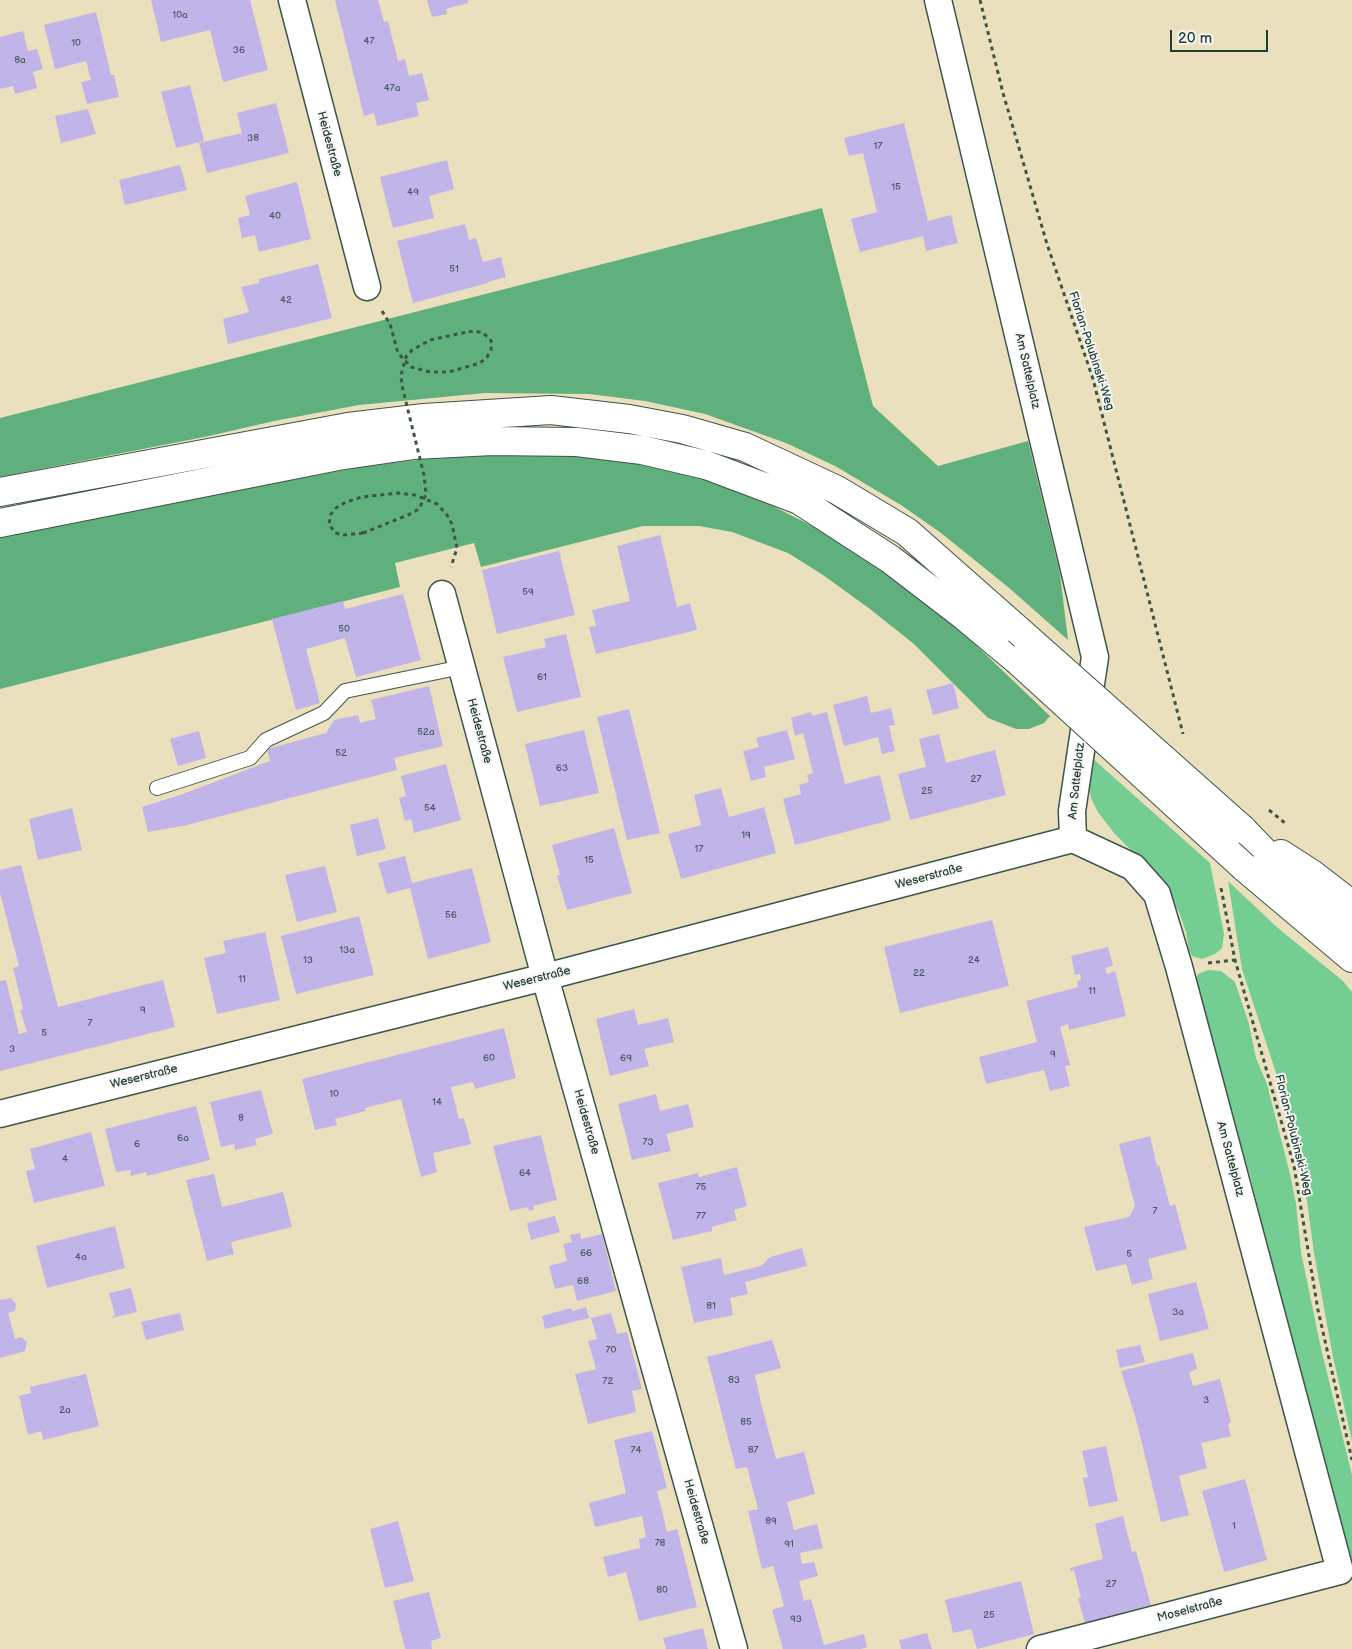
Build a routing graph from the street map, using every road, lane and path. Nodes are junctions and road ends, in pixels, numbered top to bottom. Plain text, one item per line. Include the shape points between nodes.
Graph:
1 (292, 0) edge
2 (938, 0) edge
3 (980, 0) edge
4 (367, 288) joint
5 (0, 492) edge
6 (0, 523) edge
7 (442, 594) joint
8 (462, 667) junction
9 (1184, 738) dead end
10 (157, 788) dead end
11 (1242, 829) junction
12 (1073, 839) junction
13 (1220, 885) dead end
14 (1352, 905) edge
15 (1341, 939) edge
16 (1352, 958) edge
17 (1352, 964) edge
18 (545, 977) junction
19 (0, 1114) edge
20 (1352, 1460) edge
21 (1340, 1571) joint
22 (734, 1649) edge
23 (1040, 1649) edge

1 - 4 street, Heidestraße
2 - 12 street, Am Sattelplatz via 1095,657 1072,811
3 - 9 path, Florian-Polubinski-Weg via 1047,244 1093,379
4 - 7 path, bridge via 390,324 398,353 410,367 448,372 480,362 487,357 492,343 483,333 467,332 430,340 406,357 401,376 402,386 426,494 419,509 363,533 344,535 335,533 329,524 330,514 346,502 384,494 415,495 437,504 452,524 457,548
5 - 11 highway, bridge via 348,427 424,418 551,410 682,429 745,447 837,490 907,532
6 - 15 highway, bridge via 338,456 414,445 492,441 577,442 642,450 706,465 799,500 890,559 1016,660 1244,867
7 - 8 street, Heidestraße
8 - 10 lane via 345,691 324,713 266,740 250,758
8 - 18 street, Heidestraße
11 - 14 highway via 1312,874
11 - 15 highway via 1311,901
12 - 18 street, Weserstraße
12 - 21 street, Am Sattelplatz via 1133,867 1157,894
13 - 20 path, Florian-Polubinski-Weg via 1235,960 1294,1166 1318,1310
15 - 16 highway
15 - 17 highway
18 - 19 street, Weserstraße
18 - 22 street, Heidestraße
21 - 23 street, Moselstraße

